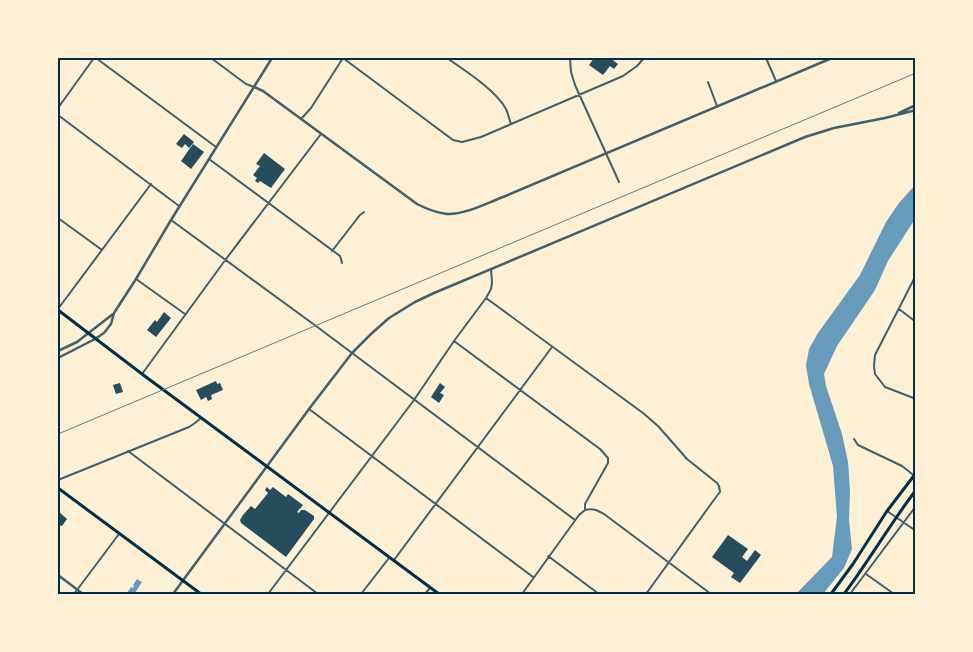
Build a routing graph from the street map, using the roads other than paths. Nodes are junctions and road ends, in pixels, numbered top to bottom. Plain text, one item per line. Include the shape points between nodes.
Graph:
1 (95, 58) edge
2 (210, 58) edge
3 (272, 58) edge
4 (343, 58) edge
5 (447, 58) edge
6 (570, 58) edge
7 (644, 58) edge
8 (766, 58) edge
9 (832, 58) edge
10 (708, 82) dead end
11 (776, 82) junction
12 (254, 87) junction
13 (579, 96) junction
14 (916, 105) edge
15 (718, 106) junction
16 (58, 108) edge
17 (916, 110) edge
18 (58, 114) edge
19 (895, 115) junction
20 (301, 119) junction
21 (511, 124) junction
22 (321, 134) junction
23 (216, 147) junction
24 (606, 153) junction
25 (209, 159) junction
26 (619, 182) dead end
27 (151, 184) junction
28 (269, 204) junction
29 (179, 206) junction
30 (364, 212) dead end
31 (58, 218) edge
32 (171, 220) junction
33 (102, 250) junction
34 (332, 251) junction
35 (226, 259) junction
36 (342, 263) dead end
37 (490, 269) junction
38 (916, 275) edge
39 (136, 279) junction
40 (486, 298) junction
41 (899, 309) junction
42 (58, 310) edge
43 (114, 314) junction
44 (186, 314) junction
45 (916, 322) edge
46 (88, 334) junction
47 (95, 339) junction
48 (454, 341) junction
49 (552, 347) junction
50 (58, 351) edge
51 (352, 353) junction
52 (58, 358) edge
53 (142, 374) junction
54 (520, 390) junction
55 (916, 399) edge
56 (414, 400) junction
57 (309, 409) junction
58 (201, 418) junction
59 (854, 439) dead end
60 (478, 447) junction
61 (128, 451) junction
62 (371, 456) junction
63 (267, 466) junction
64 (915, 475) edge
65 (58, 480) edge
66 (58, 488) edge
67 (916, 490) edge
68 (436, 504) junction
69 (916, 506) edge
70 (585, 510) junction
71 (887, 511) junction
72 (329, 513) junction
73 (896, 517) junction
74 (575, 520) junction
75 (903, 522) junction
76 (224, 524) junction
77 (916, 531) edge
78 (120, 534) junction
79 (548, 556) junction
80 (389, 558) junction
81 (393, 561) junction
82 (669, 562) junction
83 (285, 570) junction
84 (866, 574) junction
85 (58, 576) edge
86 (534, 577) junction
87 (183, 580) junction
88 (430, 588) junction
89 (77, 590) junction
90 (74, 594) edge
91 (83, 594) edge
92 (172, 594) edge
93 (201, 594) edge
94 (268, 594) edge
95 (318, 594) edge
96 (361, 594) edge
97 (425, 594) edge
98 (439, 594) edge
99 (522, 594) edge
100 (599, 594) edge
101 (646, 594) edge
102 (711, 594) edge
103 (831, 594) edge
104 (844, 594) edge
105 (850, 594) edge
106 (894, 594) edge

1 - 16 street
1 - 23 street
2 - 12 street
3 - 12 street
4 - 20 street
4 - 21 street via 454,140 468,141
5 - 21 street via 497,97 506,108
6 - 13 street
7 - 13 street via 623,76
8 - 11 street
9 - 11 street
10 - 15 street
11 - 15 street
12 - 20 street
12 - 23 street
13 - 21 street
13 - 24 street
14 - 19 street
15 - 24 street
17 - 19 street
18 - 27 street
19 - 37 street via 805,137
20 - 22 street
22 - 24 street via 417,204 447,214 463,212
22 - 28 street
23 - 25 street
24 - 26 street
25 - 28 street
25 - 29 street
27 - 29 street
27 - 33 street
28 - 34 street
28 - 35 street
29 - 32 street
30 - 34 street
31 - 33 street
32 - 35 street
32 - 39 street
33 - 42 street
34 - 36 street via 340,256
35 - 44 street
35 - 51 street
37 - 40 street via 492,283
37 - 51 street via 399,312
38 - 41 street
39 - 43 street
39 - 44 street
40 - 48 street
40 - 49 street
41 - 45 street
41 - 55 street via 875,354 875,374 886,387
42 - 46 main road
43 - 46 street
43 - 47 street via 104,332
44 - 53 street
46 - 47 main road
46 - 50 street
47 - 52 street
47 - 53 main road
48 - 54 street
48 - 56 street
49 - 54 street
49 - 82 street via 643,413 687,459 719,486 720,492
51 - 56 street
51 - 57 street
53 - 58 main road
54 - 60 street
54 - 70 street via 608,458
56 - 60 street
56 - 62 street
57 - 62 street
57 - 63 street
58 - 61 street via 189,427
58 - 63 main road
59 - 64 street via 858,445
60 - 68 street
60 - 74 street
61 - 65 street
61 - 76 street
62 - 68 street
62 - 72 street
63 - 72 main road
63 - 76 street
64 - 71 main road
66 - 78 main road
67 - 73 main road
68 - 81 street
68 - 86 street
69 - 75 street
70 - 74 street
70 - 82 street via 604,514
71 - 73 street
71 - 103 main road
72 - 80 main road
72 - 83 street
73 - 75 street
73 - 104 main road
74 - 79 street
75 - 77 street
75 - 84 street
76 - 83 street
76 - 87 street
78 - 87 main road
78 - 89 street
79 - 86 street
79 - 100 street
80 - 81 main road
80 - 96 street
81 - 88 main road
82 - 101 street
82 - 102 street
83 - 94 street
83 - 95 street
84 - 105 street
84 - 106 street
85 - 89 street
86 - 99 street
87 - 92 street
87 - 93 main road
88 - 97 street
88 - 98 main road
89 - 90 street
89 - 91 street

